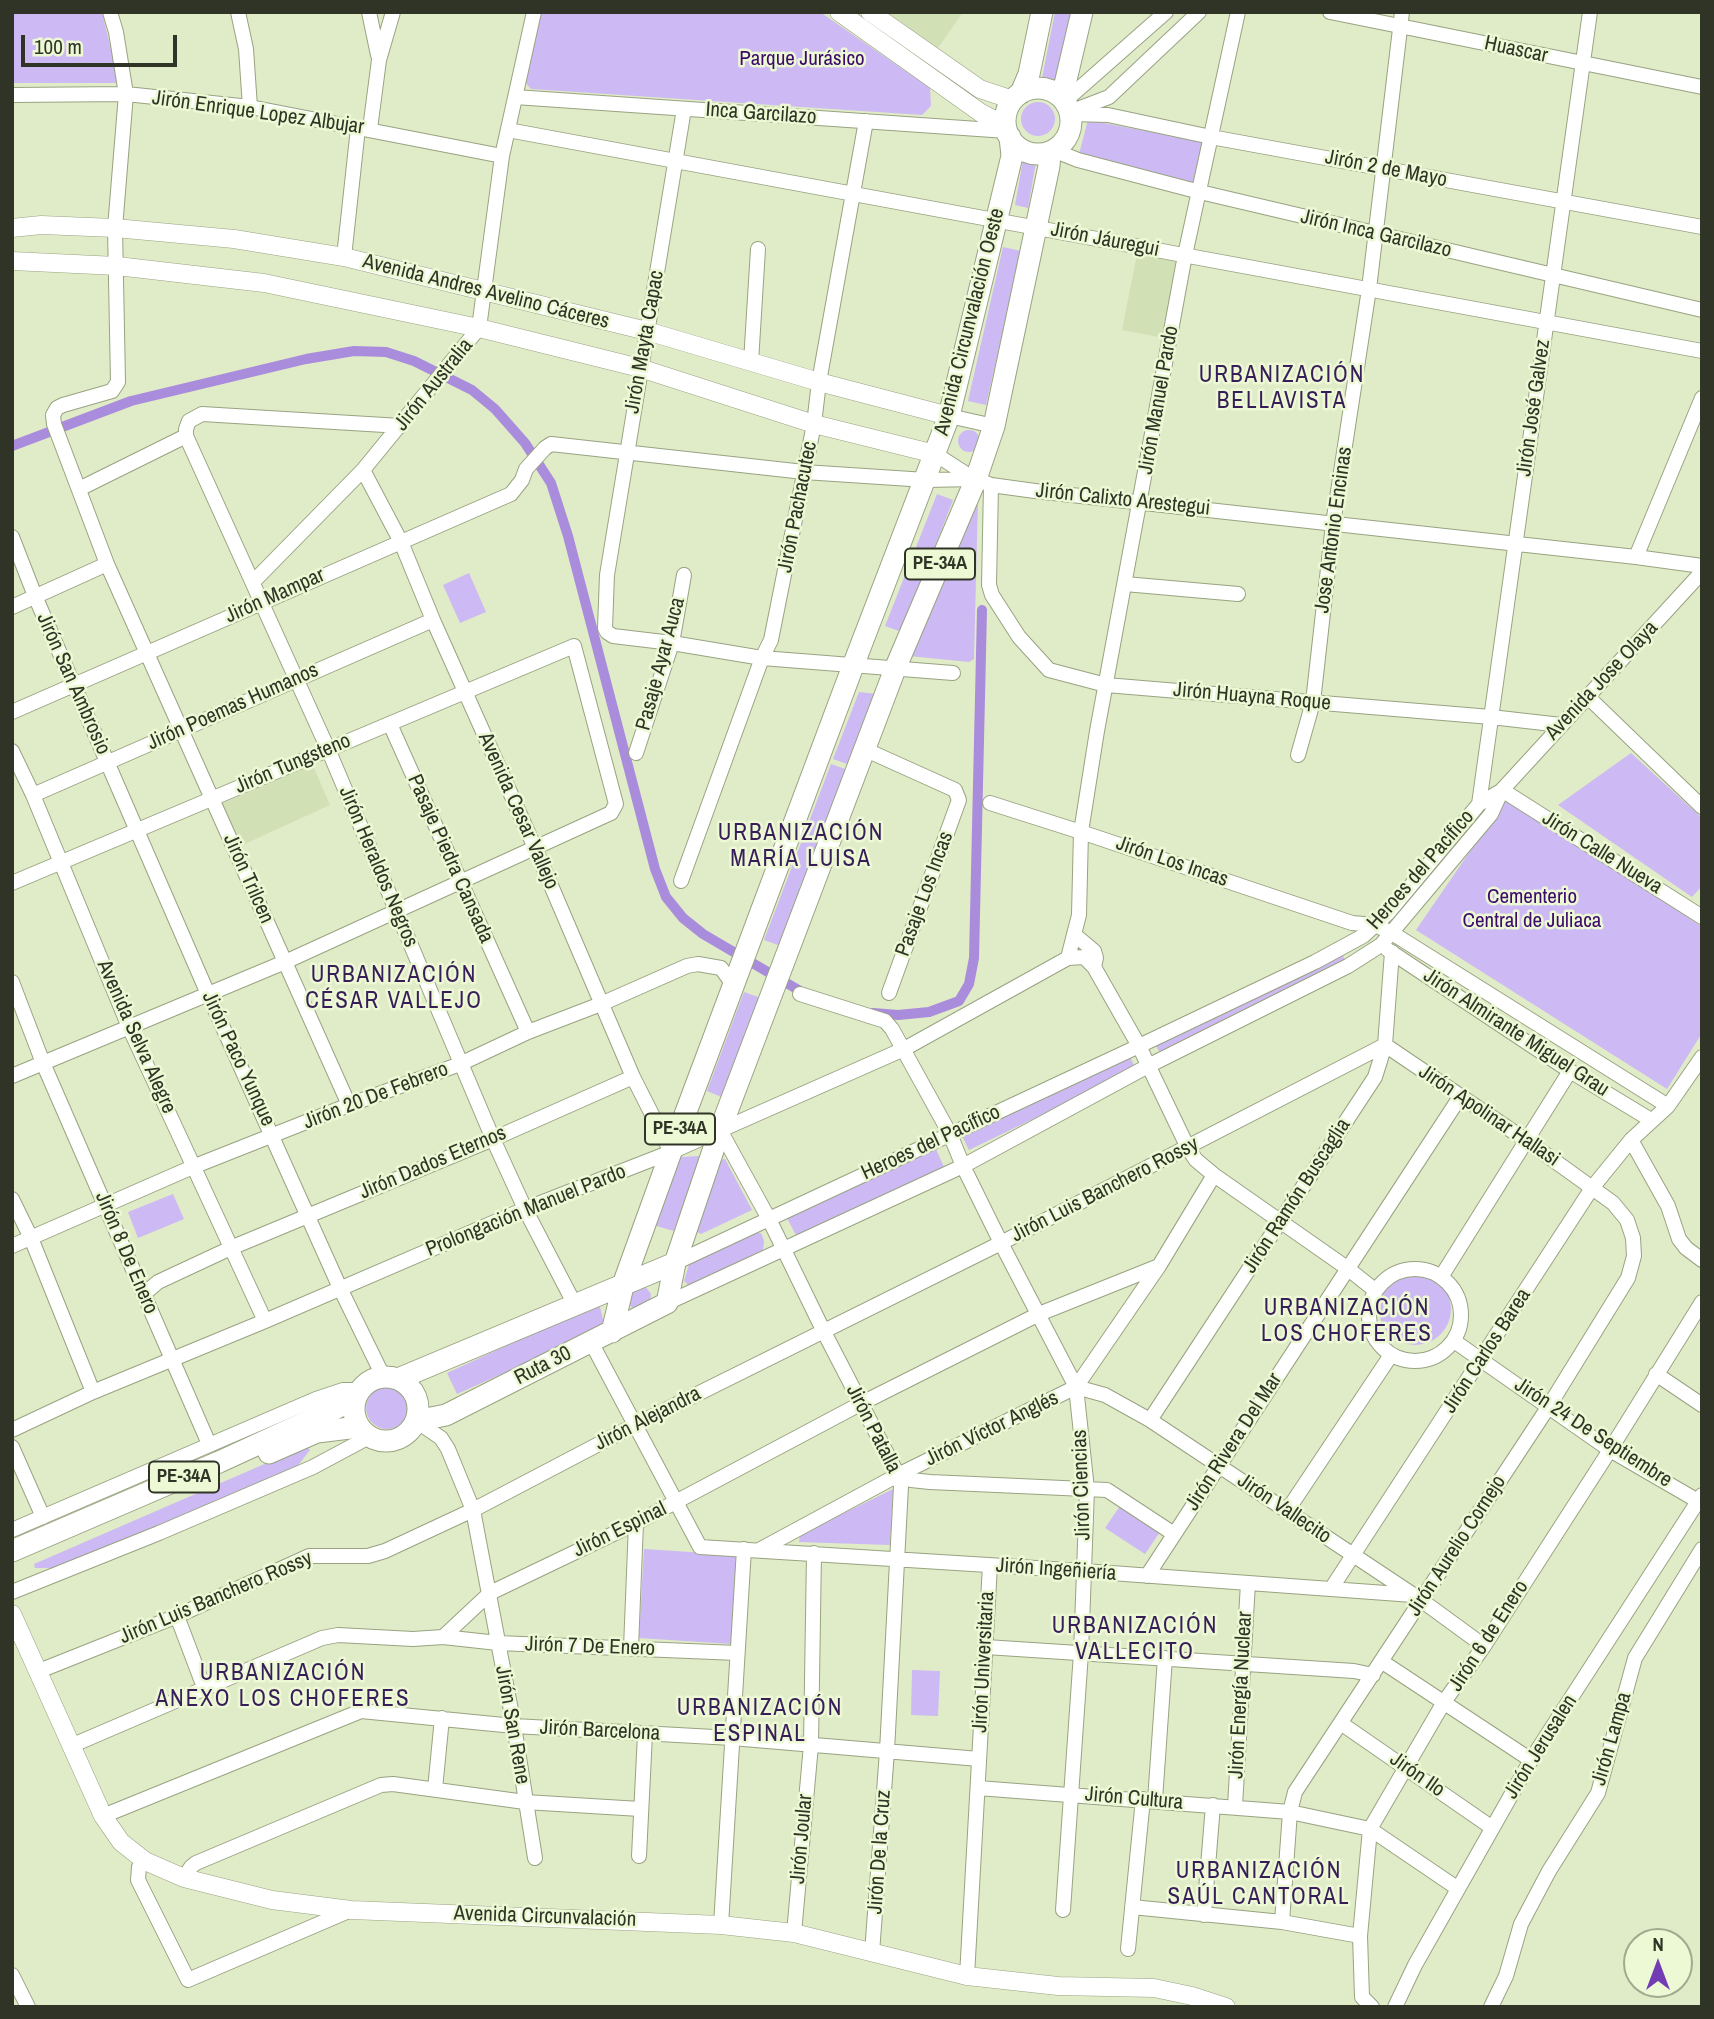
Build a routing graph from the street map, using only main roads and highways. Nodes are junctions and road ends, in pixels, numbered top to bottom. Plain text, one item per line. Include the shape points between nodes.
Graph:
1 (839, 12) edge
2 (870, 12) edge
3 (1042, 12) edge
4 (1082, 12) edge
5 (1017, 96) junction
6 (1067, 106) junction
7 (1007, 131) junction
8 (1051, 151) junction
9 (12, 228) edge
10 (12, 261) edge
11 (949, 416) junction
12 (934, 454) junction
13 (674, 1262) junction
14 (624, 1282) junction
15 (667, 1304) joint
16 (612, 1332) junction
17 (391, 1377) junction
18 (356, 1395) junction
19 (416, 1421) junction
20 (364, 1432) junction
21 (12, 1551) edge
22 (12, 1562) edge
23 (12, 1614) edge
24 (1226, 2007) edge

1 - 7 main road
2 - 5 main road via 980,89
3 - 5 highway via 1029,74
4 - 6 highway
5 - 6 highway via 1042,88
5 - 7 highway via 1007,110
6 - 8 highway via 1071,128
7 - 8 highway via 1025,151
7 - 11 highway, Avenida Circunvalación Oeste / PE-34A via 1012,156
8 - 13 highway, Avenida Circunvalación Oeste / PE-34A via 983,482 895,669
9 - 11 main road, Avenida Andres Avelino Cáceres via 41,225 234,239 344,257 646,331
10 - 12 main road, Avenida Andres Avelino Cáceres via 117,266 264,283 479,328 640,368 814,424
11 - 12 highway, Avenida Circunvalación Oeste / PE-34A
12 - 14 highway, Avenida Circunvalación Oeste / PE-34A
13 - 14 highway, Heroes del Pacífico
13 - 15 highway, Avenida Circunvalación Oeste / PE-34A
14 - 16 highway, Avenida Circunvalación Oeste / PE-34A
14 - 17 highway, Ruta 30 / PE-34A
15 - 16 highway, Ruta 30 / PE-34A
16 - 19 highway, Ruta 30 / PE-34A via 446,1415
17 - 18 highway, PE-34A via 369,1380
17 - 19 highway via 405,1382 415,1394
18 - 20 highway via 353,1414
18 - 21 highway, PE-34A via 219,1462
19 - 20 highway, PE-34A via 406,1434 392,1441
20 - 22 highway, PE-34A via 317,1433
23 - 24 main road, Avenida Circunvalación via 103,1816 121,1842 145,1861 184,1878 272,1900 351,1910 721,1925 794,1933 967,1976 1058,1986 1154,1988

